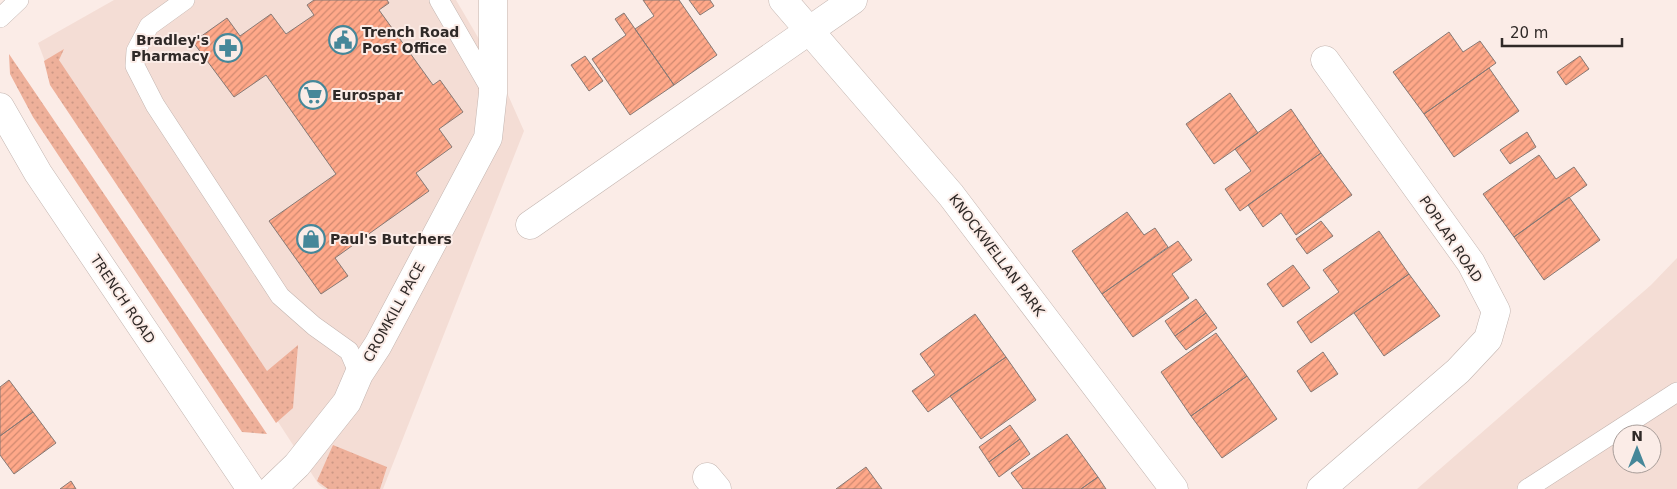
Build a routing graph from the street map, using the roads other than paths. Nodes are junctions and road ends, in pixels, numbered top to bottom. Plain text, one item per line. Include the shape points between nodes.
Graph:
1 (19, 0) edge
2 (185, 0) edge
3 (438, 0) edge
4 (493, 0) edge
5 (783, 0) edge
6 (853, 0) edge
7 (0, 18) edge
8 (810, 30) junction
9 (1325, 60) dead end
10 (493, 93) junction
11 (0, 107) edge
12 (530, 225) dead end
13 (359, 374) junction
14 (1677, 392) edge
15 (251, 489) edge
16 (272, 489) edge
17 (1174, 489) edge
18 (1321, 489) edge
19 (1527, 489) edge

1 - 7 lane
2 - 13 lane via 149,26 136,51 135,66 156,105 280,296 314,326 350,351
3 - 10 lane
4 - 10 street, CROMKILL PACE
5 - 8 street, KNOCKWELLAN PARK
6 - 8 street
8 - 12 street
8 - 17 street, KNOCKWELLAN PARK via 951,195
9 - 18 street, POPLAR ROAD via 1471,263 1496,311 1488,339 1458,371
10 - 13 street, CROMKILL PACE via 488,138 378,345
11 - 15 street, TRENCH ROAD via 38,173
13 - 16 street, CROMKILL PACE via 347,402 297,465
14 - 19 lane

